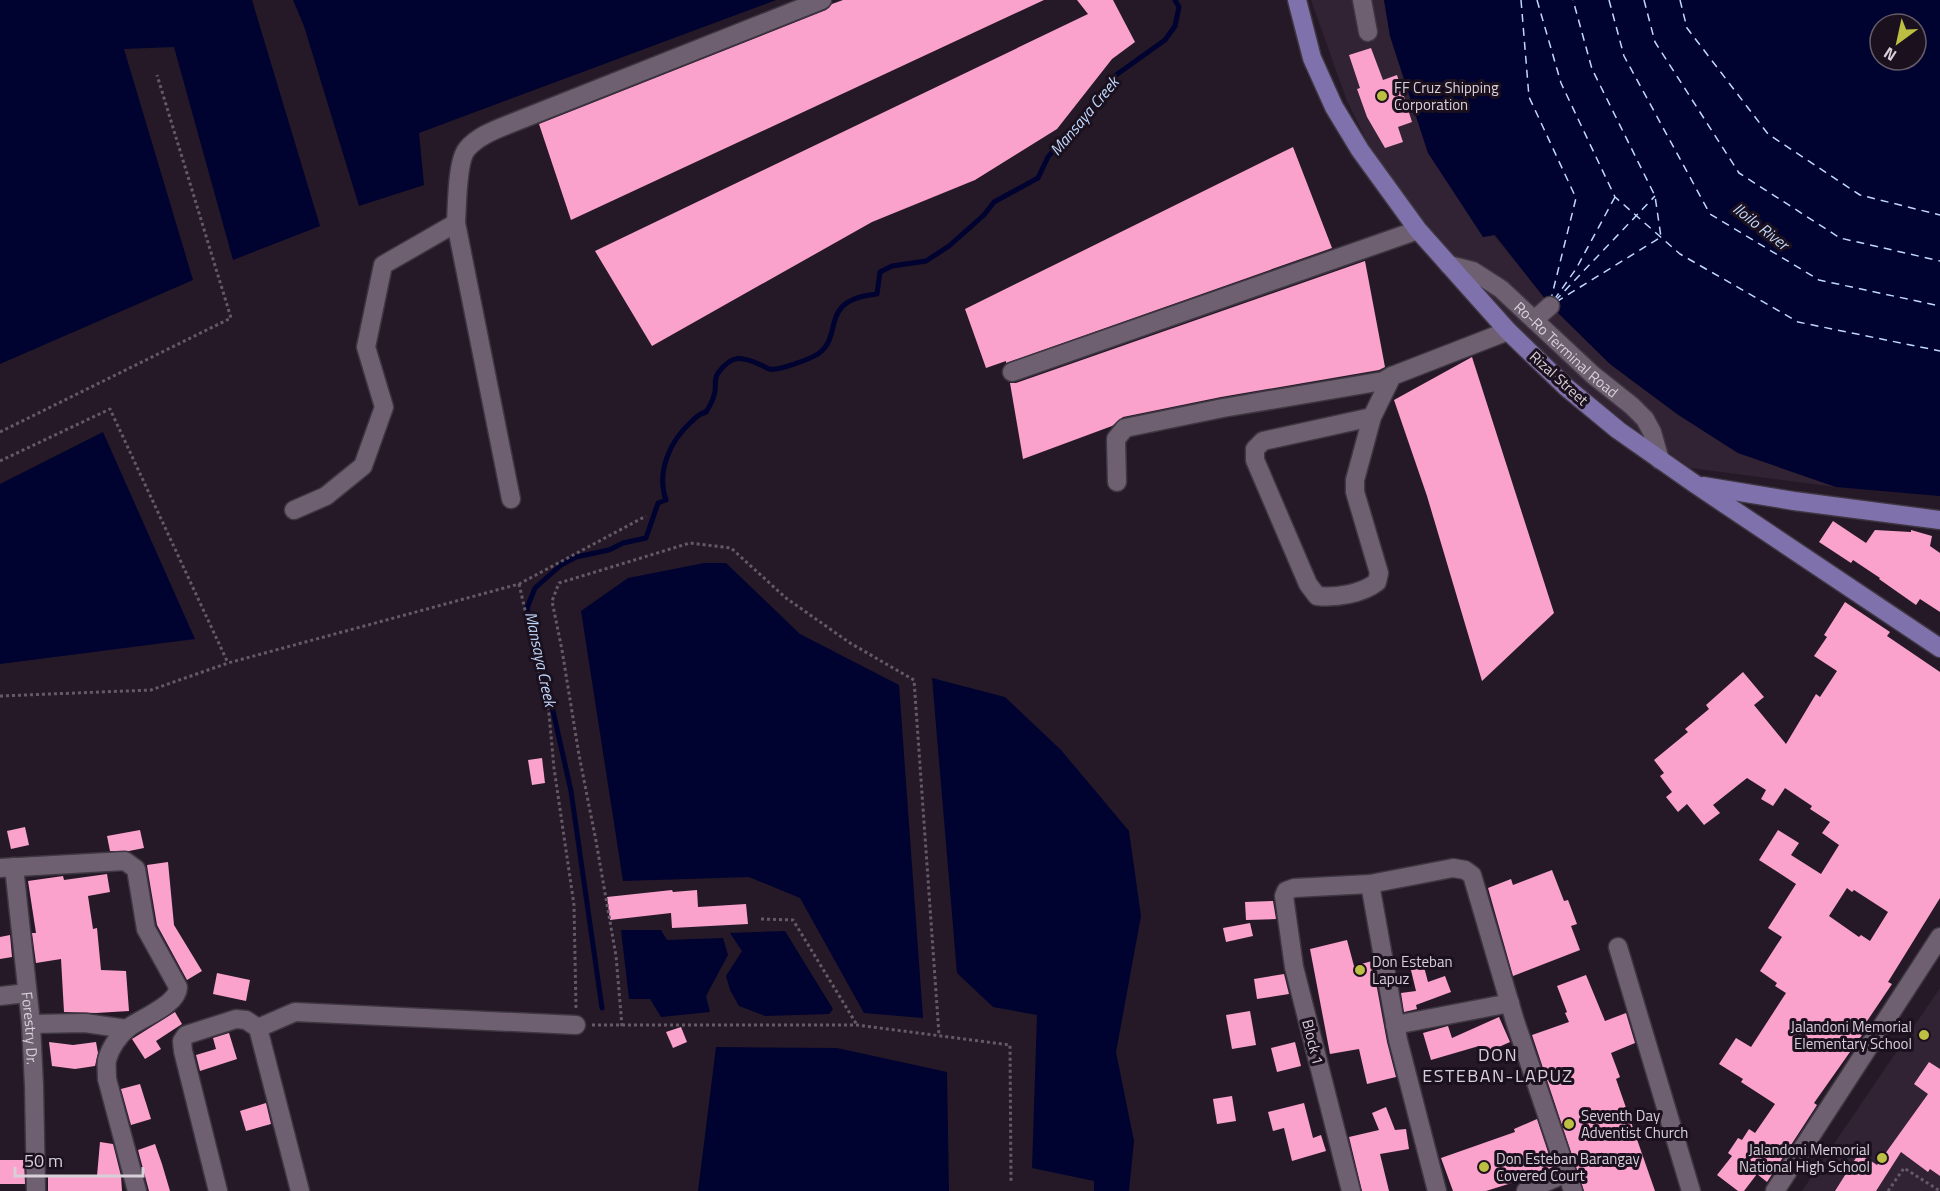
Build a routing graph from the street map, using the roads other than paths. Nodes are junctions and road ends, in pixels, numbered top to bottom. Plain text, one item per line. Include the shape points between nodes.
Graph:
1 (822, 0) edge
2 (1297, 0) edge
3 (1362, 0) edge
4 (1368, 32) dead end
5 (456, 223) junction
6 (1418, 230) junction
7 (1449, 265) junction
8 (1550, 306) dead end
9 (1534, 320) junction
10 (1508, 331) junction
11 (1012, 372) dead end
12 (1392, 376) junction
13 (1372, 417) junction
14 (1659, 459) junction
15 (1117, 482) dead end
16 (1695, 484) junction
17 (511, 499) dead end
18 (294, 510) dead end
19 (1940, 520) edge
20 (1940, 648) edge
21 (7, 867) edge
22 (1370, 884) junction
23 (1940, 937) edge
24 (1618, 947) dead end
25 (27, 993) junction
26 (0, 996) edge
27 (1510, 1002) junction
28 (31, 1024) junction
29 (576, 1025) road end
30 (1395, 1025) junction
31 (258, 1028) junction
32 (127, 1029) junction
33 (1566, 1173) junction
34 (36, 1191) edge
35 (137, 1191) edge
36 (218, 1191) edge
37 (300, 1191) edge
38 (1351, 1191) edge
39 (1437, 1191) edge
40 (1526, 1191) edge
41 (1573, 1191) edge
42 (1691, 1191) edge
43 (1775, 1191) edge

1 - 5 street via 482,136 465,151
2 - 6 main road, Rizal Street via 1312,58 1334,107
3 - 4 street
5 - 17 street
5 - 18 street via 384,265 366,347 384,407 363,466 326,496
6 - 7 main road, Rizal Street
6 - 11 street
7 - 9 street, Ro-Ro Terminal Road via 1487,278
7 - 10 main road, Rizal Street
8 - 9 street
9 - 14 street, Ro-Ro Terminal Road via 1645,419
10 - 12 street
10 - 14 main road, Rizal Street via 1566,387
12 - 13 street
12 - 15 street via 1383,381 1125,428 1116,439
13 - 13 street via 1355,492 1379,573 1377,582 1369,588 1317,596 1308,584 1255,460 1255,449 1263,441
14 - 16 main road, Rizal Street
16 - 19 main road
16 - 20 main road, Rizal Street
21 - 25 street, Forestry Dr.
21 - 32 street via 125,861 136,869 146,929 178,992 169,1003
22 - 27 street via 1453,868 1472,875
22 - 30 street
22 - 38 street, Block 1 via 1294,888 1286,891 1284,906 1294,967
23 - 43 street
24 - 42 street
25 - 26 street
25 - 28 street, Forestry Dr.
27 - 30 street
27 - 33 street
28 - 32 street via 85,1023
28 - 34 street, Forestry Dr.
29 - 31 street via 295,1012
30 - 39 street
31 - 36 street via 236,1019 186,1035 182,1041
31 - 37 street
32 - 35 street via 107,1060 107,1079
33 - 40 street
33 - 41 street

